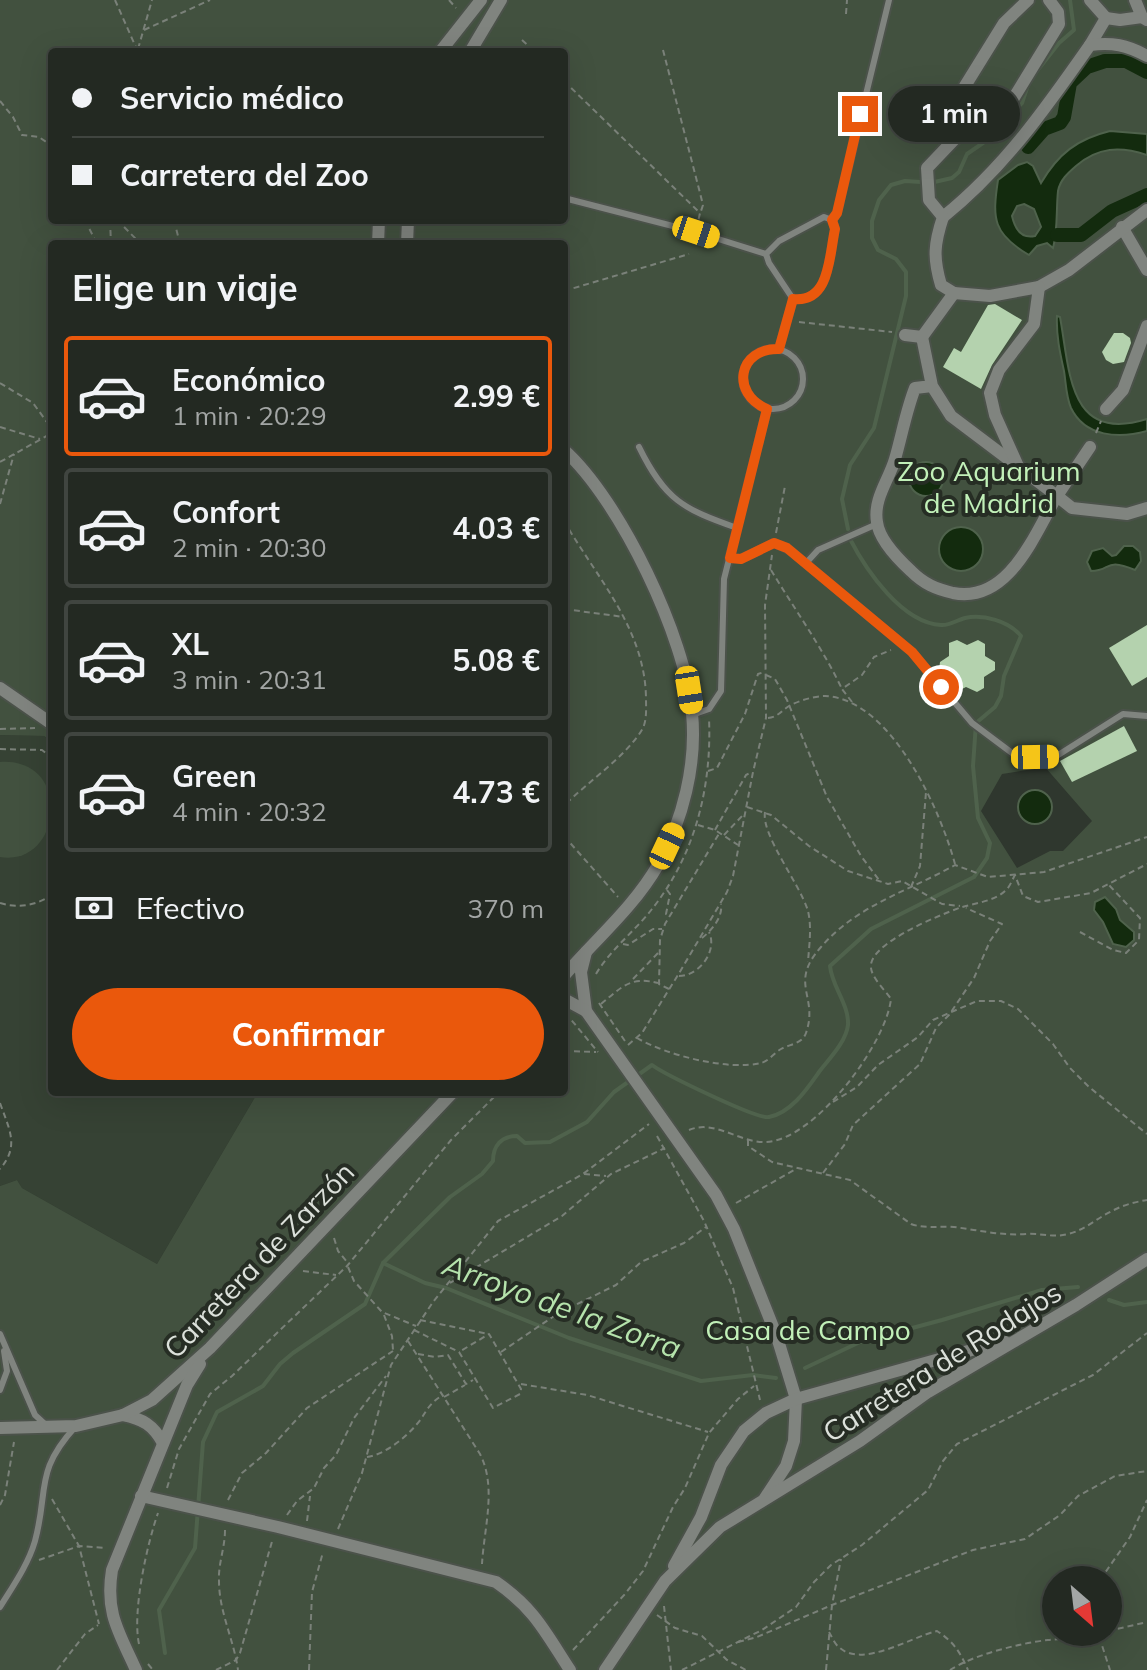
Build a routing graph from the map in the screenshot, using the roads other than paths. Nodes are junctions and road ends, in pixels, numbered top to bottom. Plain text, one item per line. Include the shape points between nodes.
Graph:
1 (481, 0) edge
2 (501, 0) edge
3 (889, 0) edge
4 (1028, 0) edge
5 (1049, 0) edge
6 (1090, 0) edge
7 (1135, 0) edge
8 (1106, 18) junction
9 (1144, 18) edge
10 (1090, 45) junction
11 (443, 48) edge
12 (472, 48) edge
13 (1147, 56) edge
14 (969, 124) junction
15 (568, 199) edge
16 (1147, 210) edge
17 (943, 217) junction
18 (832, 220) junction
19 (1122, 227) junction
20 (766, 254) junction
21 (1147, 270) edge
22 (1039, 287) junction
23 (954, 293) junction
24 (793, 299) junction
25 (1147, 326) edge
26 (905, 335) dead end
27 (922, 337) junction
28 (779, 349) junction
29 (932, 386) junction
30 (767, 409) junction
31 (1106, 409) road end
32 (639, 447) dead end
33 (1090, 447) road end
34 (568, 454) edge
35 (1017, 464) junction
36 (1057, 496) junction
37 (1147, 508) edge
38 (877, 524) junction
39 (737, 528) junction
40 (730, 558) junction
41 (807, 562) junction
42 (0, 688) edge
43 (692, 715) junction
44 (1147, 716) edge
45 (46, 726) edge
46 (586, 952) junction
47 (568, 973) edge
48 (568, 982) edge
49 (568, 1000) edge
50 (584, 1006) junction
51 (449, 1096) edge
52 (1147, 1259) edge
53 (1022, 1336) junction
54 (1, 1337) edge
55 (210, 1348) junction
56 (0, 1390) edge
57 (796, 1399) junction
58 (123, 1415) junction
59 (76, 1426) junction
60 (0, 1428) edge
61 (50, 1428) junction
62 (163, 1443) junction
63 (141, 1496) junction
64 (762, 1504) junction
65 (665, 1581) junction
66 (0, 1607) edge
67 (566, 1667) edge
68 (136, 1670) edge
69 (605, 1670) edge

1 - 11 street
2 - 12 street
3 - 18 lane
4 - 14 street via 1004,23 965,86
5 - 14 street via 1059,24 1007,109
6 - 8 street
7 - 9 street
8 - 9 street
8 - 10 street
10 - 13 street via 1108,42
10 - 17 street via 1036,124
14 - 17 street via 927,168 929,200
15 - 20 lane
16 - 19 street
17 - 23 street via 933,260 941,285
18 - 20 lane via 824,217
18 - 24 lane via 835,229 821,289 805,301
19 - 21 street
19 - 22 street
20 - 24 lane
22 - 23 street via 990,296
22 - 35 street via 1034,324 999,370 990,393
23 - 27 street
24 - 28 lane
25 - 31 street via 1123,390
26 - 27 street
27 - 29 street
28 - 30 lane via 753,356 744,372 745,391
28 - 30 lane via 796,358 803,386 793,402
29 - 35 street via 951,416
29 - 38 street via 915,388 895,461 877,502
30 - 39 lane
32 - 39 lane via 653,475 676,501
33 - 36 street
34 - 43 street via 620,522 658,596
35 - 36 street
36 - 37 street via 1072,508 1127,514
36 - 38 street via 1006,577 983,591 960,594 923,582 889,547
38 - 41 lane via 818,550
39 - 40 lane
40 - 41 lane via 741,559 774,543
40 - 43 lane via 723,590 721,691 709,709
41 - 44 lane via 917,657 972,723 1012,753 1055,757 1123,714
42 - 45 street
43 - 46 street via 689,783 676,826 657,866
46 - 47 street
46 - 50 street via 581,972
48 - 50 street
49 - 50 street
50 - 57 street via 653,1117 676,1137 724,1209 777,1337
51 - 55 street, Carretera de Zarzón
52 - 53 street, Carretera de Rodajos
53 - 57 street
53 - 64 street, Carretera de Rodajos
54 - 56 lane via 7,1371
54 - 61 lane via 35,1415
55 - 58 street, Carretera de Zarzón via 152,1400
55 - 62 street via 187,1385
57 - 64 street via 794,1441 786,1466
57 - 65 street via 744,1431 721,1465 701,1517
58 - 59 street, Carretera de Zarzón
58 - 62 street via 148,1423
59 - 61 street, Carretera de Zarzón
59 - 66 lane via 51,1458 34,1543
60 - 61 street, Carretera de Zarzón
62 - 63 street
63 - 67 street via 496,1582 546,1628
63 - 68 street via 112,1570 109,1603
64 - 65 street, Carretera de Rodajos via 720,1527
65 - 69 street

